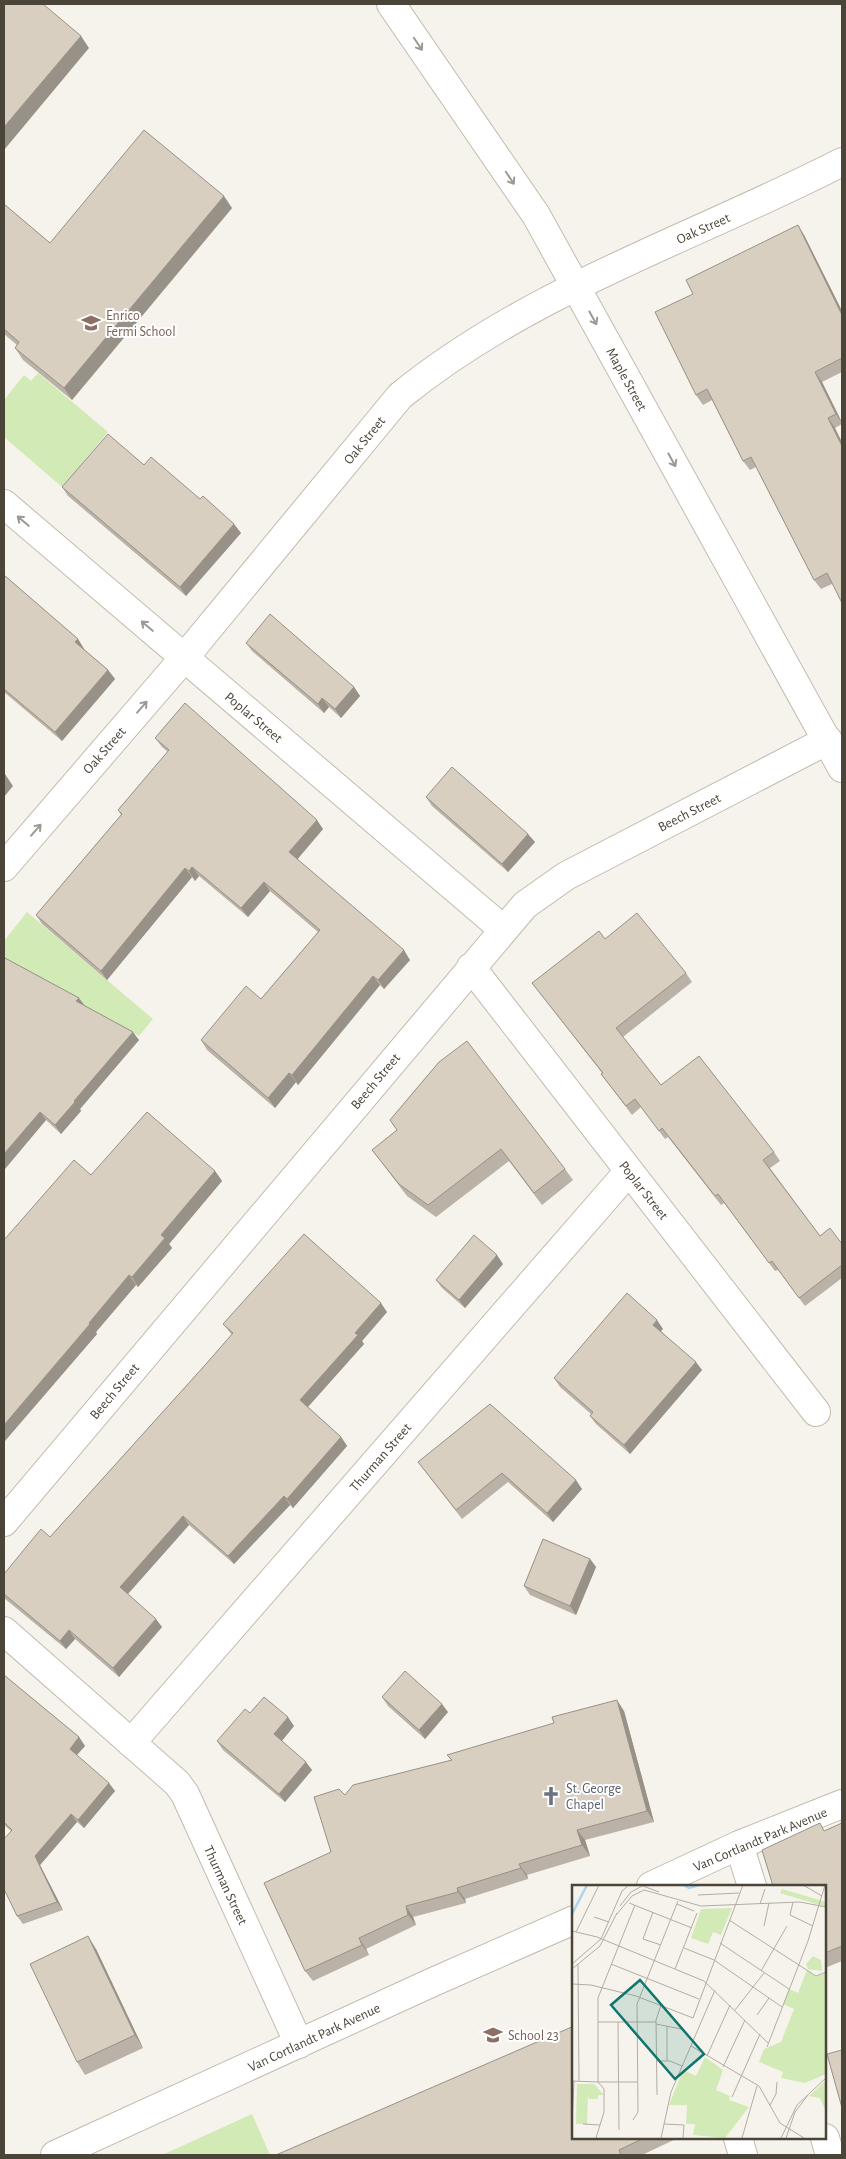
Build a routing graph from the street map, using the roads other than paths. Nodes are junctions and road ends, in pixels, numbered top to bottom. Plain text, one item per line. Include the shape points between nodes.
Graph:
1 (391, 4) edge
2 (842, 162) edge
3 (575, 286) junction
4 (4, 504) edge
5 (184, 658) junction
6 (828, 740) junction
7 (842, 768) edge
8 (4, 866) edge
9 (504, 930) junction
10 (471, 967) junction
11 (629, 1171) junction
12 (816, 1412) dead end
13 (4, 1522) edge
14 (4, 1632) edge
15 (131, 1743) junction
16 (842, 1804) edge
17 (739, 1845) junction
18 (659, 1885) edge
19 (752, 1885) edge
20 (572, 1921) edge
21 (299, 2044) junction
22 (738, 2139) edge
23 (825, 2139) edge
24 (55, 2155) edge
25 (743, 2155) edge
26 (830, 2155) edge

1 -> 3 street, Maple Street via 536,215
2 - 3 street, Oak Street
3 - 5 street, Oak Street via 438,365 400,396
3 -> 6 street, Maple Street
5 -> 4 street, Poplar Street
8 -> 5 street, Oak Street
5 - 9 street, Poplar Street
6 - 7 street, Maple Street
6 - 9 street, Beech Street via 566,876 526,904
9 - 10 street, Beech Street
10 - 11 street, Poplar Street
10 - 13 street, Beech Street
11 - 12 street, Poplar Street
11 - 15 street, Thurman Street
14 - 15 street, Thurman Street
15 - 21 street, Thurman Street via 177,1783 185,1794
16 - 17 street, Van Cortlandt Park Avenue
17 - 18 street, Van Cortlandt Park Avenue
17 - 19 street
20 - 21 street, Van Cortlandt Park Avenue
21 - 24 street, Van Cortlandt Park Avenue
22 - 25 street
23 - 26 street

